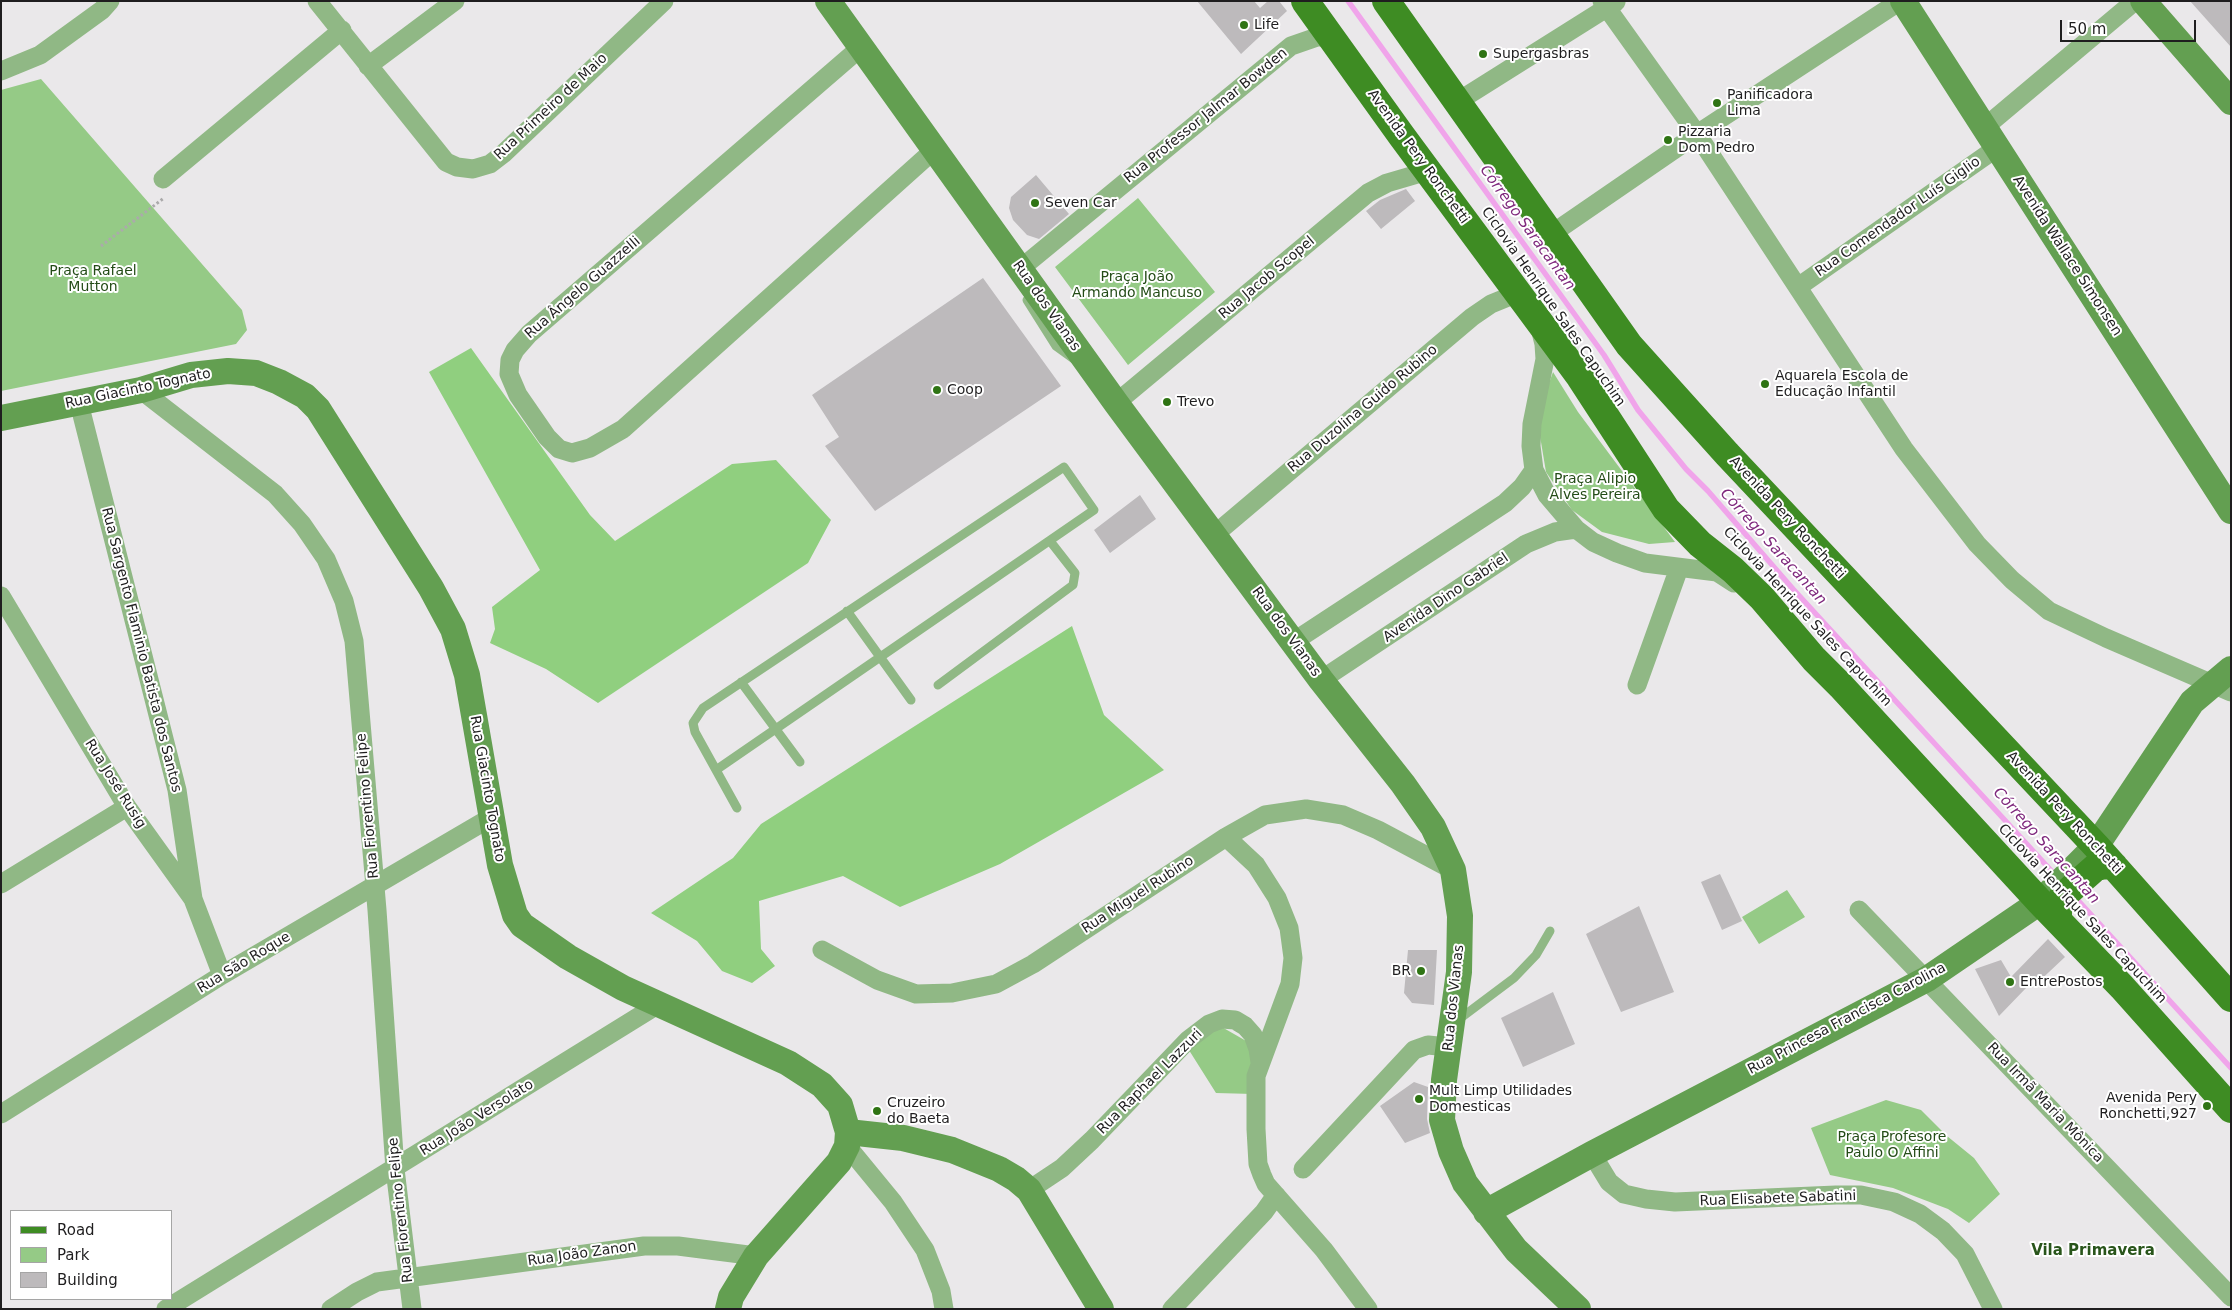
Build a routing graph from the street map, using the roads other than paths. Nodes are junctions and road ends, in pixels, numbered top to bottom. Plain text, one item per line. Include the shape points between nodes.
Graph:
1 (110, 1) edge
2 (316, 1) edge
3 (455, 1) edge
4 (664, 1) edge
5 (828, 1) edge
6 (1305, 1) edge
7 (1386, 1) edge
8 (1902, 1) edge
9 (2135, 1) edge
10 (2143, 1) edge
11 (1608, 4) edge
12 (342, 30) junction
13 (1330, 36) junction
14 (860, 48) junction
15 (4, 65) edge
16 (368, 66) junction
17 (1458, 102) junction
18 (2231, 102) edge
19 (1697, 134) junction
20 (1992, 137) junction
21 (934, 150) junction
22 (1428, 171) junction
23 (163, 179) road end
24 (1550, 235) junction
25 (1011, 266) junction
26 (1798, 287) junction
27 (1525, 302) junction
28 (141, 390) junction
29 (79, 403) junction
30 (1116, 403) junction
31 (1, 418) edge
32 (1534, 470) junction
33 (2231, 511) edge
34 (1576, 529) junction
35 (1214, 534) junction
36 (1050, 540) junction
37 (1679, 568) junction
38 (1, 596) edge
39 (847, 610) junction
40 (1293, 642) junction
41 (880, 658) junction
42 (1814, 660) junction
43 (1321, 680) junction
44 (741, 682) junction
45 (2224, 682) edge
46 (938, 685) dead end
47 (1637, 685) dead end
48 (911, 700) dead end
49 (776, 729) junction
50 (800, 762) dead end
51 (716, 770) junction
52 (127, 807) junction
53 (737, 808) dead end
54 (490, 818) junction
55 (1226, 837) junction
56 (2096, 861) junction
57 (1453, 870) junction
58 (1, 884) edge
59 (374, 886) junction
60 (192, 899) junction
61 (2053, 902) junction
62 (1859, 910) dead end
63 (1550, 931) dead end
64 (822, 950) dead end
65 (222, 975) junction
66 (1927, 979) junction
67 (2231, 998) edge
68 (659, 1004) junction
69 (1450, 1036) junction
70 (1260, 1062) junction
71 (2231, 1109) edge
72 (1, 1114) edge
73 (847, 1139) junction
74 (1592, 1154) junction
75 (395, 1169) junction
76 (1303, 1169) dead end
77 (1030, 1190) junction
78 (1276, 1195) junction
79 (1486, 1212) junction
80 (756, 1256) junction
81 (409, 1277) junction
82 (2231, 1296) edge
83 (166, 1309) edge
84 (331, 1309) edge
85 (412, 1309) edge
86 (728, 1309) edge
87 (944, 1309) edge
88 (1101, 1309) edge
89 (1172, 1309) edge
90 (1368, 1309) edge
91 (1578, 1309) edge
92 (1993, 1309) edge

1 - 15 street via 40,55
2 - 12 street, Rua Primeiro de Maio
3 - 16 street
4 - 16 street, Rua Primeiro de Maio via 503,154 490,164 473,169 446,162
5 - 14 street, Rua dos Vianas
6 - 13 main road, Avenida Pery Ronchetti
7 - 17 main road, Avenida Pery Ronchetti
8 - 19 street
8 - 20 street, Avenida Wallace Simonsen
9 - 20 street, Rua Comendador Luís Giglio
10 - 18 street
11 - 17 street
11 - 19 street
12 - 16 street, Rua Primeiro de Maio
12 - 23 street
13 - 22 main road, Avenida Pery Ronchetti
13 - 25 street, Rua Professor Jalmar Bowden via 1304,40 1291,46
14 - 21 street, Rua dos Vianas
14 - 21 street, Rua Ângelo Guazzelli via 529,334 515,350 508,374 546,437 559,449 572,453 590,448 623,429
17 - 24 main road, Avenida Pery Ronchetti
19 - 24 street
19 - 26 street
20 - 26 street, Rua Comendador Luís Giglio
20 - 33 street, Avenida Wallace Simonsen
21 - 25 street, Rua dos Vianas
22 - 27 main road, Avenida Pery Ronchetti
22 - 30 street, Rua Jacob Scopel via 1387,183 1368,193
24 - 56 main road, Avenida Pery Ronchetti via 1644,363
25 - 30 street, Rua dos Vianas
26 - 45 street via 1904,449 1977,544 2012,580 2049,611
27 - 32 street, Avenida Pery Ronchetti via 1541,331 1545,359 1532,424
27 - 35 street, Rua Duzolina Guido Rubino via 1491,304 1472,317
27 - 42 main road, Avenida Pery Ronchetti via 1580,378 1666,509 1700,544 1762,598
28 - 29 street, Rua Giacinto Tognato
28 - 54 street, Rua Giacinto Tognato via 191,375 228,371 256,373 305,396 318,409 453,629 467,676
28 - 59 street, Rua Fiorentino Felipe via 275,494 302,524 326,559 344,601 354,640
29 - 31 street, Rua Giacinto Tognato
29 - 60 street, Rua Sargento Flaminio Batista dos Santos via 176,790
30 - 35 street, Rua dos Vianas
32 - 34 street, Avenida Pery Ronchetti via 1547,495
32 - 40 street via 1505,503
34 - 37 street, Avenida Pery Ronchetti via 1593,542 1617,553 1645,563
34 - 43 street, Avenida Dino Gabriel via 1555,532 1526,544
35 - 40 street, Rua dos Vianas
36 - 39 lane via 1094,510 1064,467
36 - 41 lane
36 - 46 lane via 1075,573 1073,585
37 - 42 street, Avenida Pery Ronchetti via 1717,572 1728,579
37 - 47 street
38 - 52 street, Rua José Rusig
39 - 41 lane
39 - 44 lane
40 - 43 street, Rua dos Vianas
41 - 48 lane
41 - 49 lane
42 - 61 main road, Avenida Pery Ronchetti
43 - 57 street, Rua dos Vianas via 1423,812
44 - 49 lane
44 - 51 lane via 703,708 693,723
45 - 56 street via 2192,702
49 - 50 lane
49 - 51 lane
51 - 53 lane
52 - 58 street
52 - 60 street, Rua José Rusig
54 - 59 street, Rua São Roque
54 - 68 street, Rua Giacinto Tognato via 500,865 515,914 522,925 568,957
55 - 57 street, Rua Miguel Rubino via 1265,815 1306,809 1343,815
55 - 64 street, Rua Miguel Rubino via 1033,964 996,984 952,993 916,994 877,980
55 - 70 street via 1256,865 1277,898 1289,928 1292,950 1290,984
56 - 61 main road
56 - 67 main road, Avenida Pery Ronchetti
57 - 69 street, Rua dos Vianas via 1460,916 1459,972
59 - 65 street, Rua São Roque
59 - 75 street, Rua Fiorentino Felipe
60 - 65 street, Rua José Rusig
61 - 66 street, Rua Princesa Francisca Carolina
61 - 71 main road, Avenida Pery Ronchetti
62 - 66 street, Rua Irmã Maria Mônica
63 - 69 lane via 1536,955
65 - 72 street, Rua São Roque
66 - 74 street, Rua Princesa Francisca Carolina
66 - 82 street, Rua Irmã Maria Mônica
68 - 73 street, Rua Giacinto Tognato via 788,1063 822,1084 840,1105
68 - 75 street, Rua João Versolato
69 - 76 street via 1414,1050
69 - 79 street, Rua dos Vianas via 1442,1120 1465,1183
70 - 77 street, Rua Raphael Lazzuri via 1258,1049 1245,1026 1235,1020 1222,1019 1209,1024 1188,1040 1062,1168
70 - 78 street via 1256,1076 1258,1164 1266,1184
73 - 77 street via 903,1138 952,1150 1000,1169
73 - 80 street via 839,1162
73 - 87 street via 925,1250 941,1291
74 - 79 street, Rua Princesa Francisca Carolina
74 - 92 street, Rua Elisabete Sabatini via 1609,1182 1624,1194 1646,1200 1676,1202 1861,1195 1894,1202 1943,1230 1965,1254
75 - 81 street, Rua Fiorentino Felipe
75 - 83 street, Rua João Versolato
77 - 88 street
78 - 89 street via 1264,1212
78 - 90 street via 1324,1250
79 - 91 street, Rua dos Vianas via 1528,1263
80 - 81 street, Rua João Zanon via 678,1246 644,1246
80 - 86 street via 731,1297
81 - 84 street, Rua João Zanon via 378,1282
81 - 85 street, Rua Fiorentino Felipe

